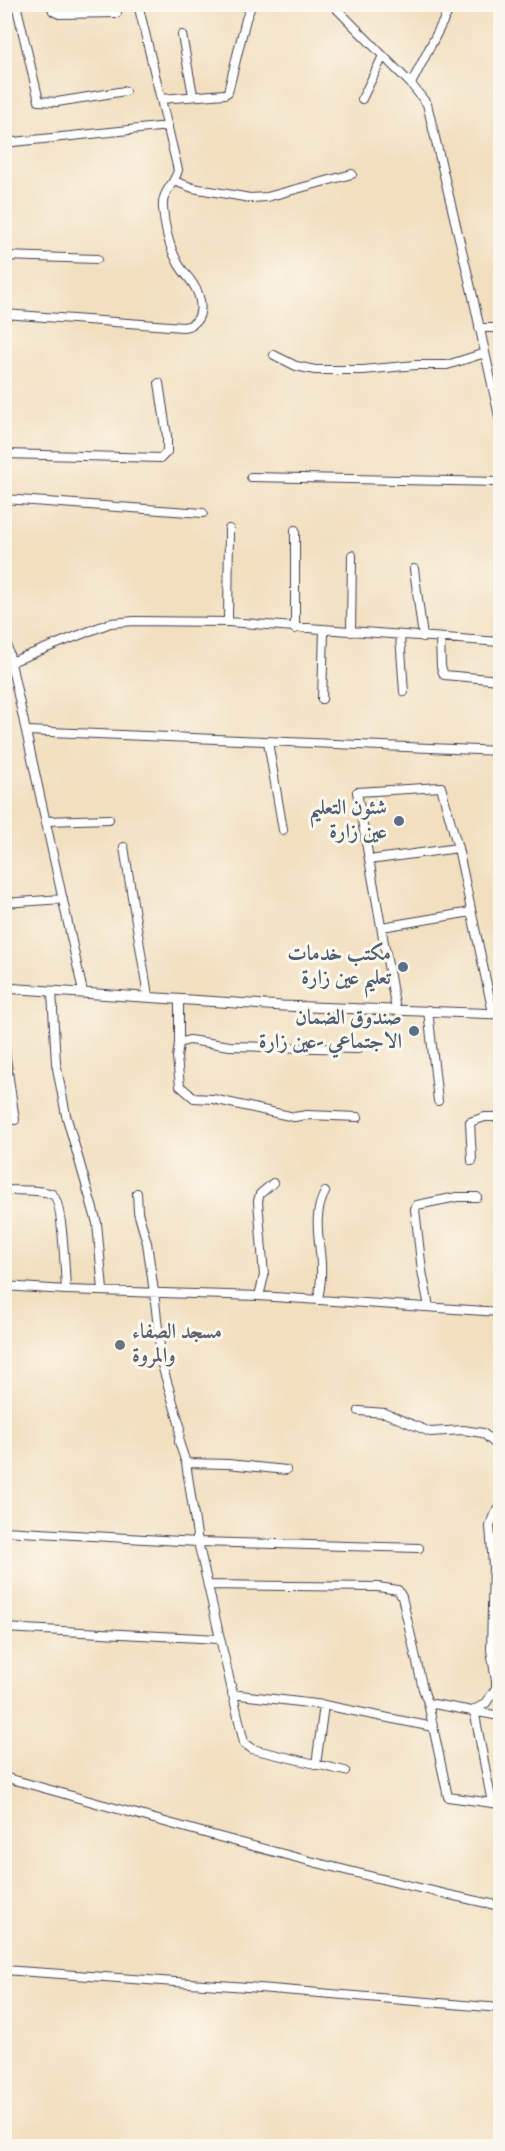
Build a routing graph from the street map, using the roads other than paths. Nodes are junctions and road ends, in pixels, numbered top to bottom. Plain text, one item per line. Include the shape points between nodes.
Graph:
1 (16, 4) edge
2 (51, 4) edge
3 (138, 4) edge
4 (252, 4) edge
5 (332, 4) edge
6 (452, 4) edge
7 (117, 13) dead end
8 (182, 34) dead end
9 (383, 56) junction
10 (411, 84) junction
11 (125, 91) dead end
12 (193, 95) junction
13 (161, 99) junction
14 (362, 99) dead end
15 (168, 126) junction
16 (4, 143) edge
17 (352, 174) dead end
18 (174, 181) junction
19 (4, 256) edge
20 (96, 259) dead end
21 (4, 314) edge
22 (479, 328) junction
23 (501, 328) edge
24 (485, 354) junction
25 (273, 355) dead end
26 (159, 383) dead end
27 (501, 421) edge
28 (4, 454) edge
29 (251, 477) dead end
30 (501, 482) edge
31 (4, 499) edge
32 (203, 513) dead end
33 (230, 528) dead end
34 (296, 530) dead end
35 (352, 555) dead end
36 (414, 569) dead end
37 (228, 622) junction
38 (295, 628) junction
39 (324, 630) junction
40 (4, 631) edge
41 (351, 632) junction
42 (400, 636) junction
43 (423, 637) junction
44 (440, 638) junction
45 (501, 642) edge
46 (11, 662) junction
47 (501, 680) edge
48 (404, 692) dead end
49 (322, 699) dead end
50 (27, 731) junction
51 (268, 742) junction
52 (501, 751) edge
53 (109, 819) dead end
54 (46, 821) junction
55 (283, 830) dead end
56 (124, 847) dead end
57 (458, 848) junction
58 (369, 860) junction
59 (63, 899) junction
60 (4, 903) edge
61 (471, 912) junction
62 (382, 927) junction
63 (4, 988) edge
64 (52, 991) junction
65 (83, 992) junction
66 (148, 996) junction
67 (179, 1000) junction
68 (396, 1010) junction
69 (428, 1010) junction
70 (497, 1014) edge
71 (4, 1028) edge
72 (179, 1043) junction
73 (358, 1049) dead end
74 (438, 1101) dead end
75 (358, 1117) dead end
76 (501, 1117) edge
77 (15, 1120) dead end
78 (472, 1161) dead end
79 (273, 1183) dead end
80 (4, 1190) edge
81 (325, 1192) dead end
82 (137, 1193) dead end
83 (477, 1197) dead end
84 (4, 1286) edge
85 (66, 1290) junction
86 (103, 1290) junction
87 (154, 1292) junction
88 (259, 1296) junction
89 (318, 1300) junction
90 (429, 1307) junction
91 (501, 1312) edge
92 (359, 1411) dead end
93 (501, 1443) edge
94 (186, 1463) junction
95 (286, 1470) dead end
96 (501, 1507) edge
97 (4, 1531) edge
98 (198, 1542) junction
99 (419, 1548) dead end
100 (207, 1585) junction
101 (4, 1628) edge
102 (219, 1639) junction
103 (232, 1694) junction
104 (428, 1703) junction
105 (324, 1705) junction
106 (474, 1710) junction
107 (501, 1716) edge
108 (433, 1727) junction
109 (316, 1764) junction
110 (345, 1772) dead end
111 (4, 1777) edge
112 (492, 1803) junction
113 (501, 1804) edge
114 (501, 1906) edge
115 (4, 1970) edge
116 (501, 2008) edge

1 - 11 street via 39,102
2 - 7 street via 52,11 59,14
3 - 13 street
4 - 12 street via 228,92
5 - 9 street
6 - 10 street
8 - 12 street
9 - 10 street
9 - 14 street
10 - 22 street via 427,104
12 - 13 street
13 - 15 street
15 - 16 street
15 - 18 street via 178,170
17 - 18 street via 250,198
18 - 21 street via 163,200 165,224 176,260 199,298 197,322 183,327
19 - 20 street
22 - 23 street
22 - 24 street
24 - 25 street via 447,365 315,370
24 - 27 street
26 - 28 street via 167,436 166,452 161,458
29 - 30 street
31 - 32 street
33 - 37 street
34 - 38 street
35 - 41 street
36 - 43 street
37 - 38 street
37 - 46 street via 110,623
38 - 39 street
39 - 41 street
39 - 49 street
40 - 46 street
41 - 42 street
42 - 43 street
42 - 48 street
43 - 44 street
44 - 45 street
44 - 47 street via 444,675
46 - 50 street
50 - 51 street
50 - 54 street
51 - 52 street
51 - 55 street
53 - 54 street
54 - 59 street
56 - 66 street
57 - 58 street
57 - 58 street via 441,788 357,792
57 - 61 street
58 - 62 street
59 - 60 street
59 - 65 street
61 - 62 street
61 - 70 street
62 - 68 street
63 - 64 street
64 - 65 street
64 - 86 street via 56,1063 66,1115 97,1223
65 - 66 street
66 - 67 street
67 - 68 street
67 - 72 street
68 - 69 street
69 - 70 street
69 - 74 street
71 - 77 street
72 - 73 street via 189,1040 230,1046
72 - 75 street via 180,1086 194,1098 294,1117
76 - 78 street via 470,1122
79 - 88 street via 258,1201 264,1276
80 - 85 street via 42,1192 56,1198
81 - 89 street via 317,1225 321,1275
82 - 87 street
83 - 90 street via 417,1204
84 - 85 street
85 - 86 street
86 - 87 street
87 - 88 street
87 - 94 street via 162,1365
88 - 89 street
89 - 90 street
90 - 91 street
92 - 93 street via 385,1413 430,1432 483,1433 493,1442
94 - 95 street
94 - 98 street
96 - 106 street via 490,1526 494,1566 491,1650 496,1688 486,1703
97 - 98 street
98 - 99 street
98 - 100 street
100 - 102 street
100 - 104 street via 398,1590
101 - 102 street
102 - 103 street
103 - 105 street
103 - 109 street via 248,1747
104 - 106 street
104 - 108 street
105 - 108 street
105 - 109 street
106 - 107 street
106 - 112 street
108 - 112 street via 448,1797
109 - 110 street
111 - 114 street via 413,1888
112 - 113 street
115 - 116 street

